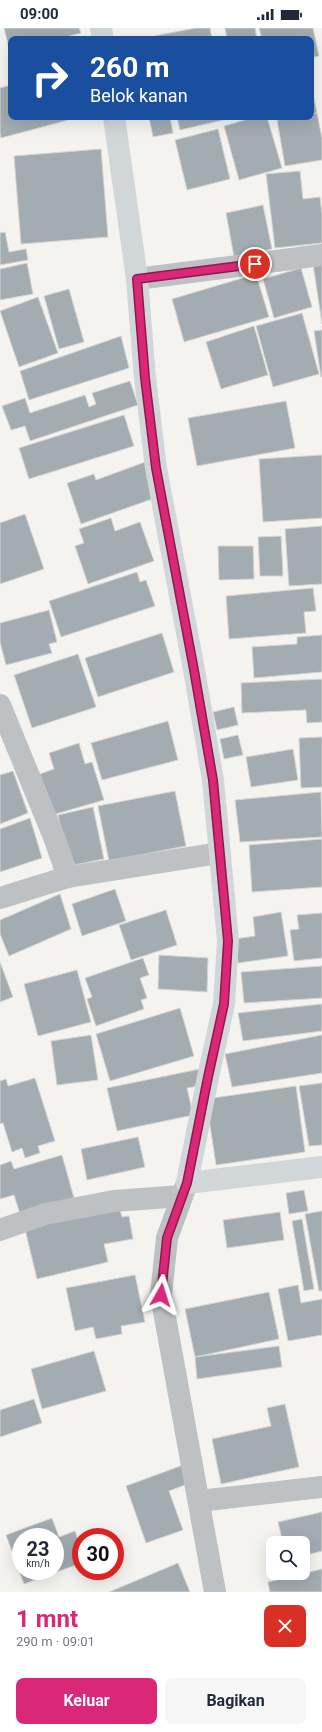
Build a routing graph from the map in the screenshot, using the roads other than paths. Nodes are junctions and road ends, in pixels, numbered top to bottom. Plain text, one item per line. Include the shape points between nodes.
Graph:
1 (114, 120) edge
2 (322, 255) edge
3 (137, 279) junction
4 (0, 705) edge
5 (220, 853) junction
6 (68, 877) junction
7 (0, 898) edge
8 (322, 1167) edge
9 (185, 1190) junction
10 (0, 1230) edge
11 (322, 1487) edge
12 (199, 1501) junction
13 (215, 1592) edge

1 - 3 street
2 - 3 street
3 - 5 street via 156,468 213,780
4 - 6 street
5 - 6 street
5 - 9 street via 228,941 224,1004
6 - 7 street
8 - 9 street
9 - 10 street via 45,1214
9 - 12 street via 167,1238 161,1295
11 - 12 street
12 - 13 street

